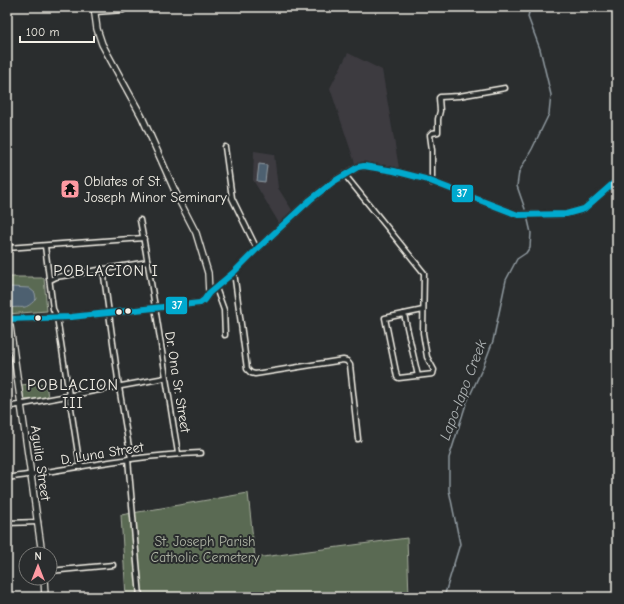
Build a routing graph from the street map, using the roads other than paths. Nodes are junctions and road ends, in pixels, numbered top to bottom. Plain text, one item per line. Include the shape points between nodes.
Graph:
1 (94, 9) edge
2 (123, 10) dead end
3 (505, 88) dead end
4 (225, 147) dead end
5 (344, 175) junction
6 (617, 180) edge
7 (432, 183) junction
8 (140, 220) dead end
9 (144, 238) junction
10 (45, 246) junction
11 (7, 248) edge
12 (257, 249) junction
13 (148, 262) junction
14 (103, 269) junction
15 (234, 272) junction
16 (50, 280) junction
17 (216, 288) junction
18 (209, 293) junction
19 (156, 308) junction
20 (423, 310) junction
21 (109, 313) junction
22 (404, 314) junction
23 (56, 317) junction
24 (8, 319) edge
25 (225, 335) dead end
26 (418, 376) junction
27 (166, 378) junction
28 (119, 387) junction
29 (68, 396) junction
30 (21, 405) junction
31 (7, 407) edge
32 (358, 438) dead end
33 (178, 453) junction
34 (201, 453) dead end
35 (130, 459) junction
36 (80, 467) junction
37 (31, 475) junction
38 (7, 478) edge
39 (38, 522) junction
40 (7, 523) edge
41 (41, 546) edge
42 (113, 565) dead end
43 (58, 571) edge
44 (44, 586) edge
45 (45, 597) edge
46 (140, 597) edge

1 - 2 street
1 - 18 main road via 99,37 142,117 196,233 208,272
3 - 7 street via 439,98 438,132 430,135
4 - 12 street via 232,198
5 - 7 main road via 364,166 394,171
5 - 12 main road via 310,200
5 - 20 street via 424,273
6 - 7 main road via 584,209 574,213 539,216 518,215
8 - 9 street, Dr. Ona Sr. Street
9 - 10 street
9 - 13 street, Dr. Ona Sr. Street
10 - 11 street
10 - 16 street
12 - 15 main road
13 - 14 street
13 - 19 street, Dr. Ona Sr. Street
14 - 16 street
14 - 21 street
15 - 17 main road
15 - 32 street via 249,371 255,374 347,361 350,366
16 - 23 street
17 - 18 main road
17 - 25 street via 224,310
18 - 19 main road via 200,303
19 - 21 main road
19 - 27 street, Dr. Ona Sr. Street
20 - 22 street
20 - 26 street via 425,345 434,370 432,374
21 - 23 main road
21 - 28 street
22 - 26 street
22 - 26 street via 385,320 397,377
23 - 24 main road
23 - 29 street
24 - 30 main road, Aguila Street
27 - 28 street
27 - 33 street, Dr. Ona Sr. Street
28 - 29 street
28 - 35 street
29 - 30 street
29 - 36 street
30 - 31 street
30 - 37 main road, Aguila Street
33 - 34 street, D. Luna Street
33 - 35 street, D. Luna Street
35 - 36 street, D. Luna Street
35 - 46 street
36 - 37 street, D. Luna Street
37 - 38 street, D. Luna Street
37 - 39 main road, Aguila Street
39 - 40 street
39 - 41 main road, Aguila Street
42 - 43 street
44 - 45 main road

